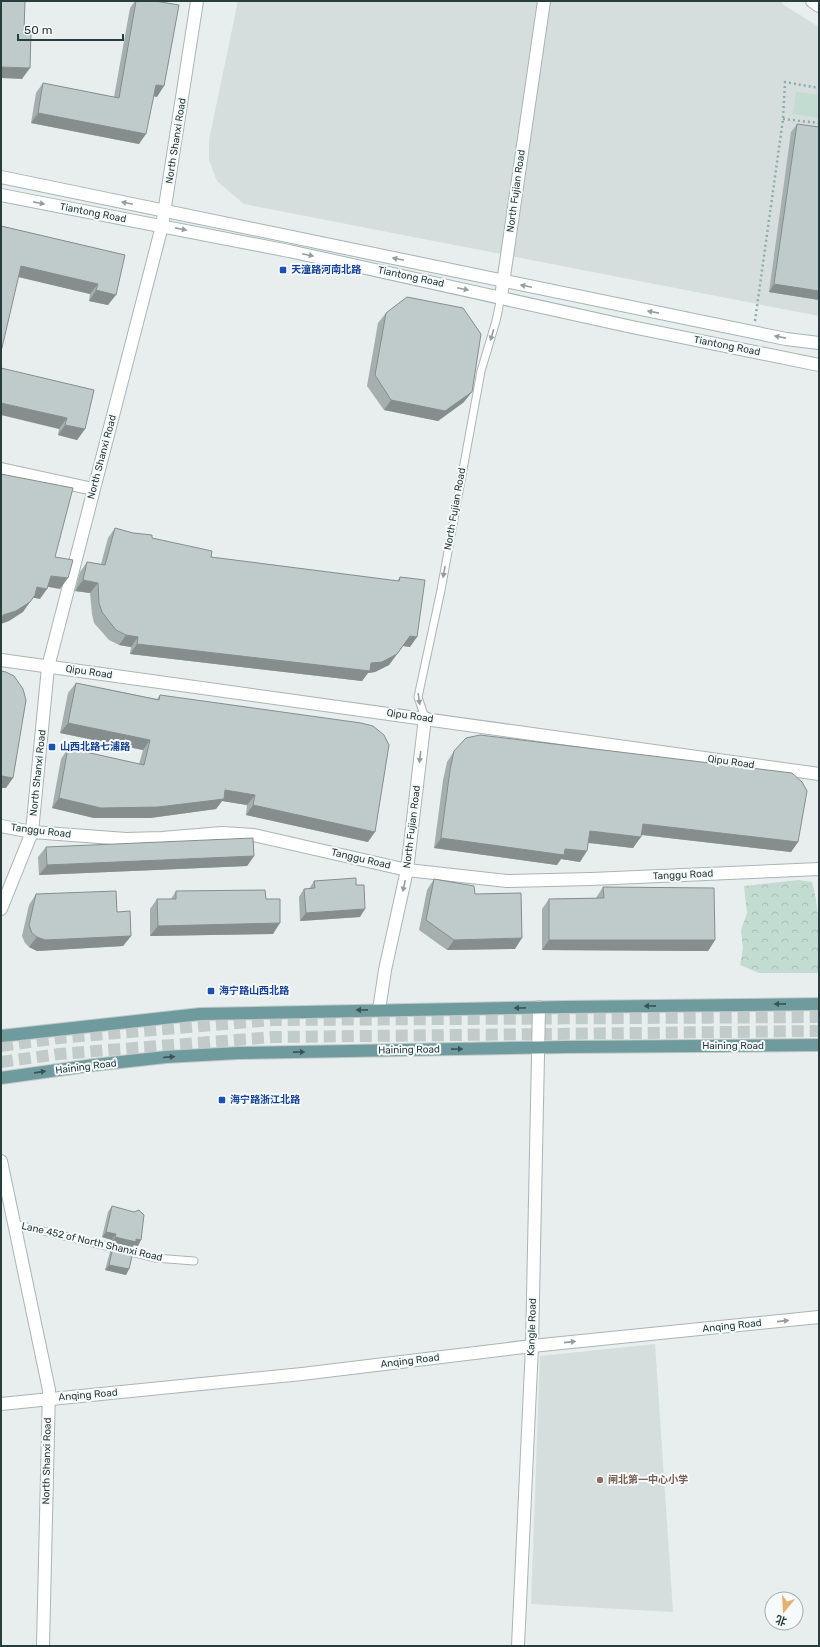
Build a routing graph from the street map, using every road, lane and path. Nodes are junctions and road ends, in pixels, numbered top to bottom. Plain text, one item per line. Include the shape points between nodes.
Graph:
1 (197, 1) edge
2 (812, 1) edge
3 (544, 2) edge
4 (819, 6) edge
5 (819, 88) edge
6 (783, 119) junction
7 (819, 123) edge
8 (1, 176) edge
9 (1, 195) edge
10 (165, 211) junction
11 (162, 226) junction
12 (503, 281) junction
13 (501, 297) junction
14 (754, 332) junction
15 (819, 343) edge
16 (819, 365) edge
17 (1, 469) edge
18 (93, 489) junction
19 (1, 660) edge
20 (48, 667) junction
21 (425, 718) junction
22 (819, 774) edge
23 (1, 826) edge
24 (32, 832) junction
25 (819, 869) edge
26 (407, 870) junction
27 (1, 909) edge
28 (819, 1004) edge
29 (539, 1007) junction
30 (379, 1010) junction
31 (1, 1036) edge
32 (819, 1045) edge
33 (538, 1048) junction
34 (1, 1078) edge
35 (1, 1161) edge
36 (14, 1224) junction
37 (194, 1261) dead end
38 (819, 1317) edge
39 (532, 1346) junction
40 (49, 1398) junction
41 (1, 1404) edge
42 (43, 1646) edge
43 (518, 1646) edge

1 - 10 street, North Shanxi Road
2 - 4 street
3 - 12 street, North Fujian Road
5 - 6 path via 785,82
6 - 7 path
6 - 14 path
10 -> 8 street, Tiantong Road
9 -> 11 street, Tiantong Road
10 - 11 street, North Shanxi Road
12 -> 10 street, Tiantong Road
11 -> 13 street, Tiantong Road
11 - 18 street, North Shanxi Road
12 - 13 street, North Fujian Road
14 -> 12 street, Tiantong Road
13 - 16 street, Tiantong Road
13 -> 21 lane, North Fujian Road via 481,371 441,590 418,697
15 -> 14 street, Tiantong Road
17 - 18 street
18 - 20 street, North Shanxi Road
19 - 20 street, Qipu Road
20 - 21 street, Qipu Road
20 - 24 street, North Shanxi Road
21 - 22 street, Qipu Road
21 -> 26 street, North Fujian Road
23 - 24 street, Tanggu Road
24 - 26 street, Tanggu Road via 126,839 222,833 247,834 275,838
24 - 27 street, North Shanxi Road
25 - 26 street, Tanggu Road via 537,881 474,878
26 -> 30 street, North Fujian Road
28 -> 29 main road
29 -> 30 main road
29 - 33 street, Kangle Road
30 -> 31 main road via 200,1014
32 - 33 main road, Haining Road
34 -> 33 main road, Haining Road via 94,1065 205,1055
33 - 39 street, Kangle Road
35 - 36 street, North Shanxi Road
36 - 37 lane, Lane 452 of North Shanxi Road via 156,1258
36 - 40 street, North Shanxi Road
39 -> 38 street, Anqing Road
39 - 40 street, Anqing Road via 302,1374
39 - 43 street, Kangle Road
40 - 41 street, Anqing Road
40 - 42 street, North Shanxi Road

